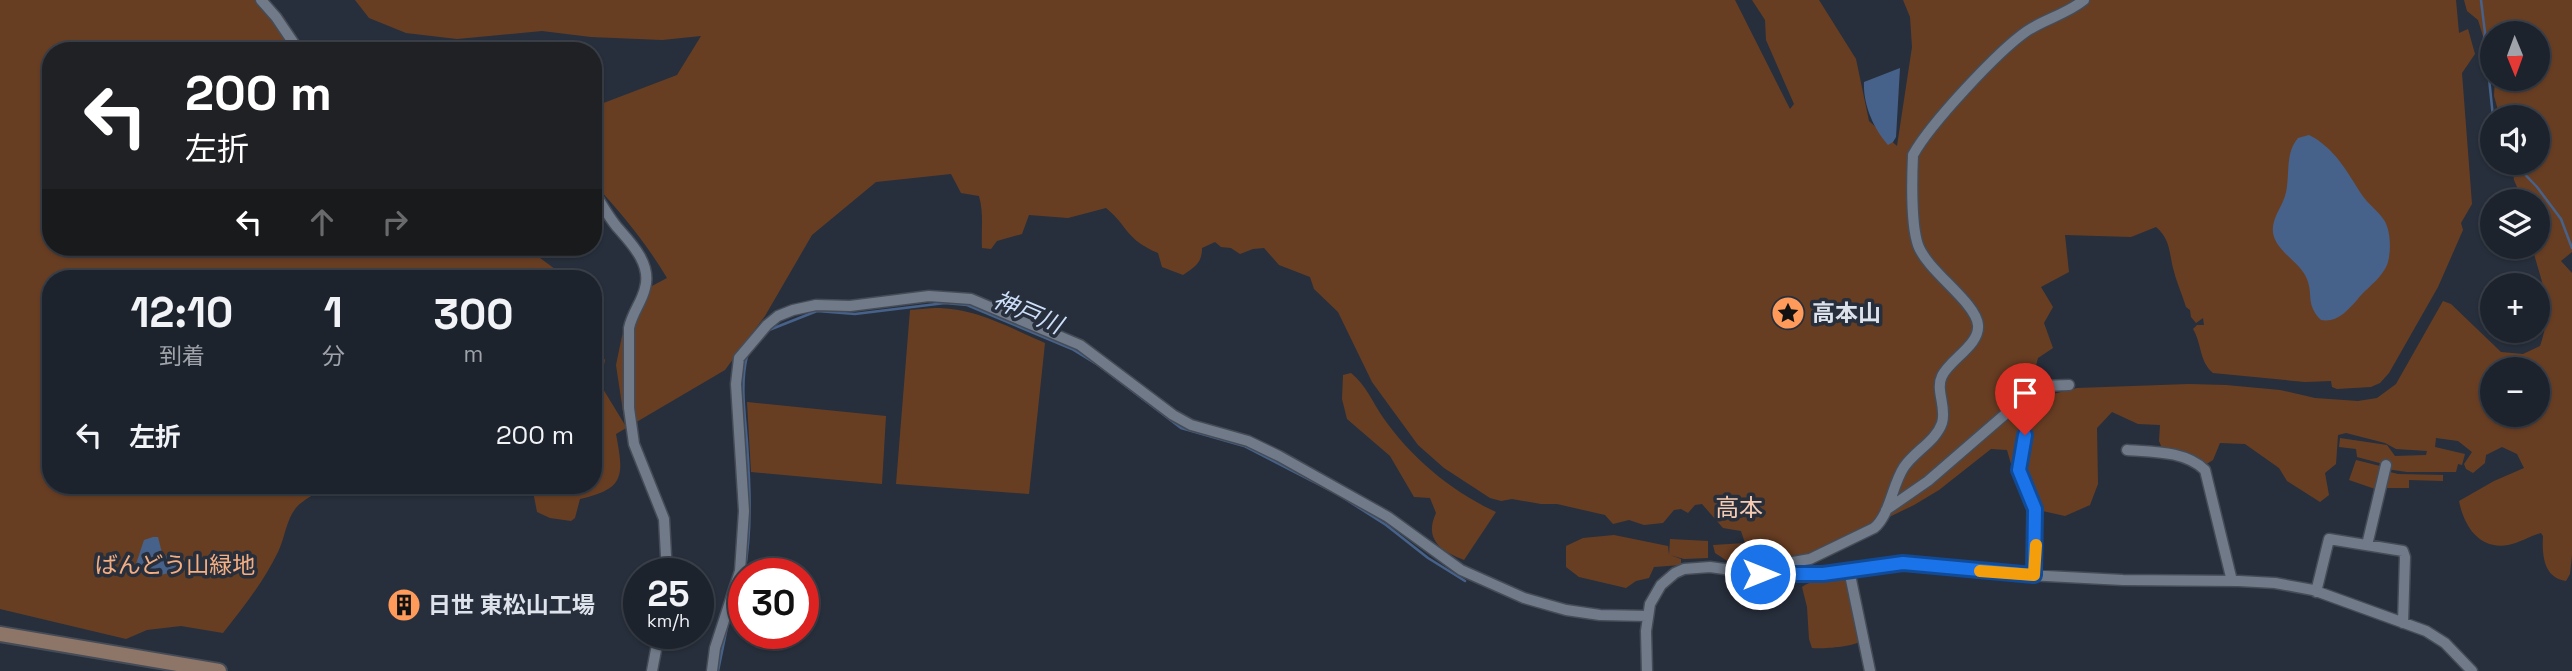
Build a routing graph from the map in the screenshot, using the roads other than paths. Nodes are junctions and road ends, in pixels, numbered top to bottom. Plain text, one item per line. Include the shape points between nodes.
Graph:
1 (261, 0) edge
2 (2084, 0) edge
3 (293, 42) edge
4 (602, 204) edge
5 (2068, 385) dead end
6 (2025, 435) dead end
7 (2127, 450) dead end
8 (2386, 465) dead end
9 (1886, 510) junction
10 (2367, 545) junction
11 (666, 558) edge
12 (1849, 570) junction
13 (1742, 572) junction
14 (2034, 575) junction
15 (2232, 581) junction
16 (2316, 592) junction
17 (1648, 616) junction
18 (2403, 623) junction
19 (0, 634) edge
20 (656, 649) edge
21 (219, 671) edge
22 (652, 671) edge
23 (712, 671) edge
24 (1647, 671) edge
25 (1870, 671) edge
26 (2472, 671) edge

1 - 3 street
2 - 9 street via 2024,34 1976,79 1913,155 1918,246 1974,313 1979,326 1974,339 1942,376 1942,424 1904,467
4 - 11 street via 641,258 646,279 631,317 629,408 636,451 664,519
5 - 9 street via 2032,391 1928,481
6 - 14 street via 2019,470 2035,509
7 - 15 street via 2179,456 2196,461 2205,470
8 - 10 street
9 - 13 street via 1874,528 1810,559
10 - 16 street via 2329,538
10 - 18 street via 2403,551
12 - 13 street
12 - 14 street via 1903,563
12 - 25 street
13 - 17 street via 1710,567 1675,573 1655,594
14 - 15 street
15 - 16 street via 2275,583
16 - 18 street
17 - 23 street via 1566,610 1524,598 1461,570 1388,517 1279,456 1173,415 1080,345 971,299 929,296 793,310 767,324 739,358 741,560
17 - 24 street
18 - 26 street via 2445,643
19 - 21 street
20 - 22 street

